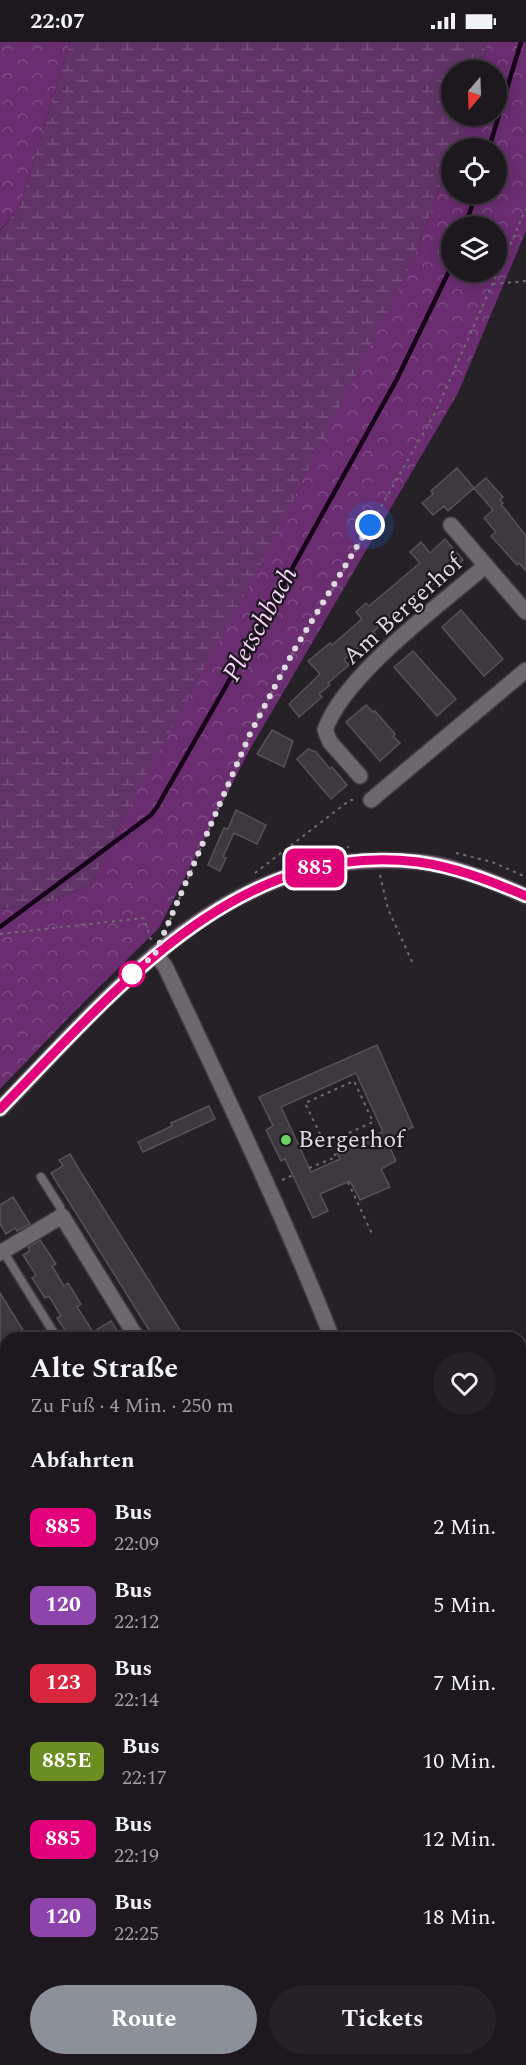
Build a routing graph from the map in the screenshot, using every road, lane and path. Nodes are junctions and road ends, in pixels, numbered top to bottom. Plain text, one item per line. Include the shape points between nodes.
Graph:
1 (526, 209) edge
2 (526, 281) edge
3 (493, 284) junction
4 (451, 525) dead end
5 (485, 566) junction
6 (526, 612) edge
7 (526, 670) edge
8 (360, 776) dead end
9 (371, 800) joint
10 (378, 861) junction
11 (254, 889) junction
12 (526, 896) edge
13 (165, 932) dead end
14 (0, 934) edge
15 (155, 954) junction
16 (414, 966) dead end
17 (0, 1108) edge
18 (329, 1142) junction
19 (309, 1168) dead end
20 (41, 1177) dead end
21 (348, 1182) dead end
22 (62, 1216) junction
23 (373, 1236) dead end
24 (1, 1252) edge
25 (53, 1332) edge
26 (133, 1332) edge
27 (330, 1332) edge

1 - 3 path
2 - 3 path
3 - 13 path via 435,413 293,652 250,734
4 - 5 street, Am Bergerhof
5 - 6 street, Am Bergerhof
5 - 8 street, Am Bergerhof via 372,665 335,710 325,730
7 - 9 street
9 - 11 path via 350,800 251,876
10 - 11 main road via 318,867
10 - 12 main road via 419,862 457,869
10 - 16 path via 388,909
11 - 15 main road
14 - 15 path via 144,918
15 - 17 main road
15 - 27 street via 165,966 268,1186
18 - 18 path via 373,1122 354,1081 305,1103 325,1144
18 - 19 path via 337,1159
20 - 22 lane
21 - 23 path
22 - 24 street
22 - 26 street
24 - 25 lane

